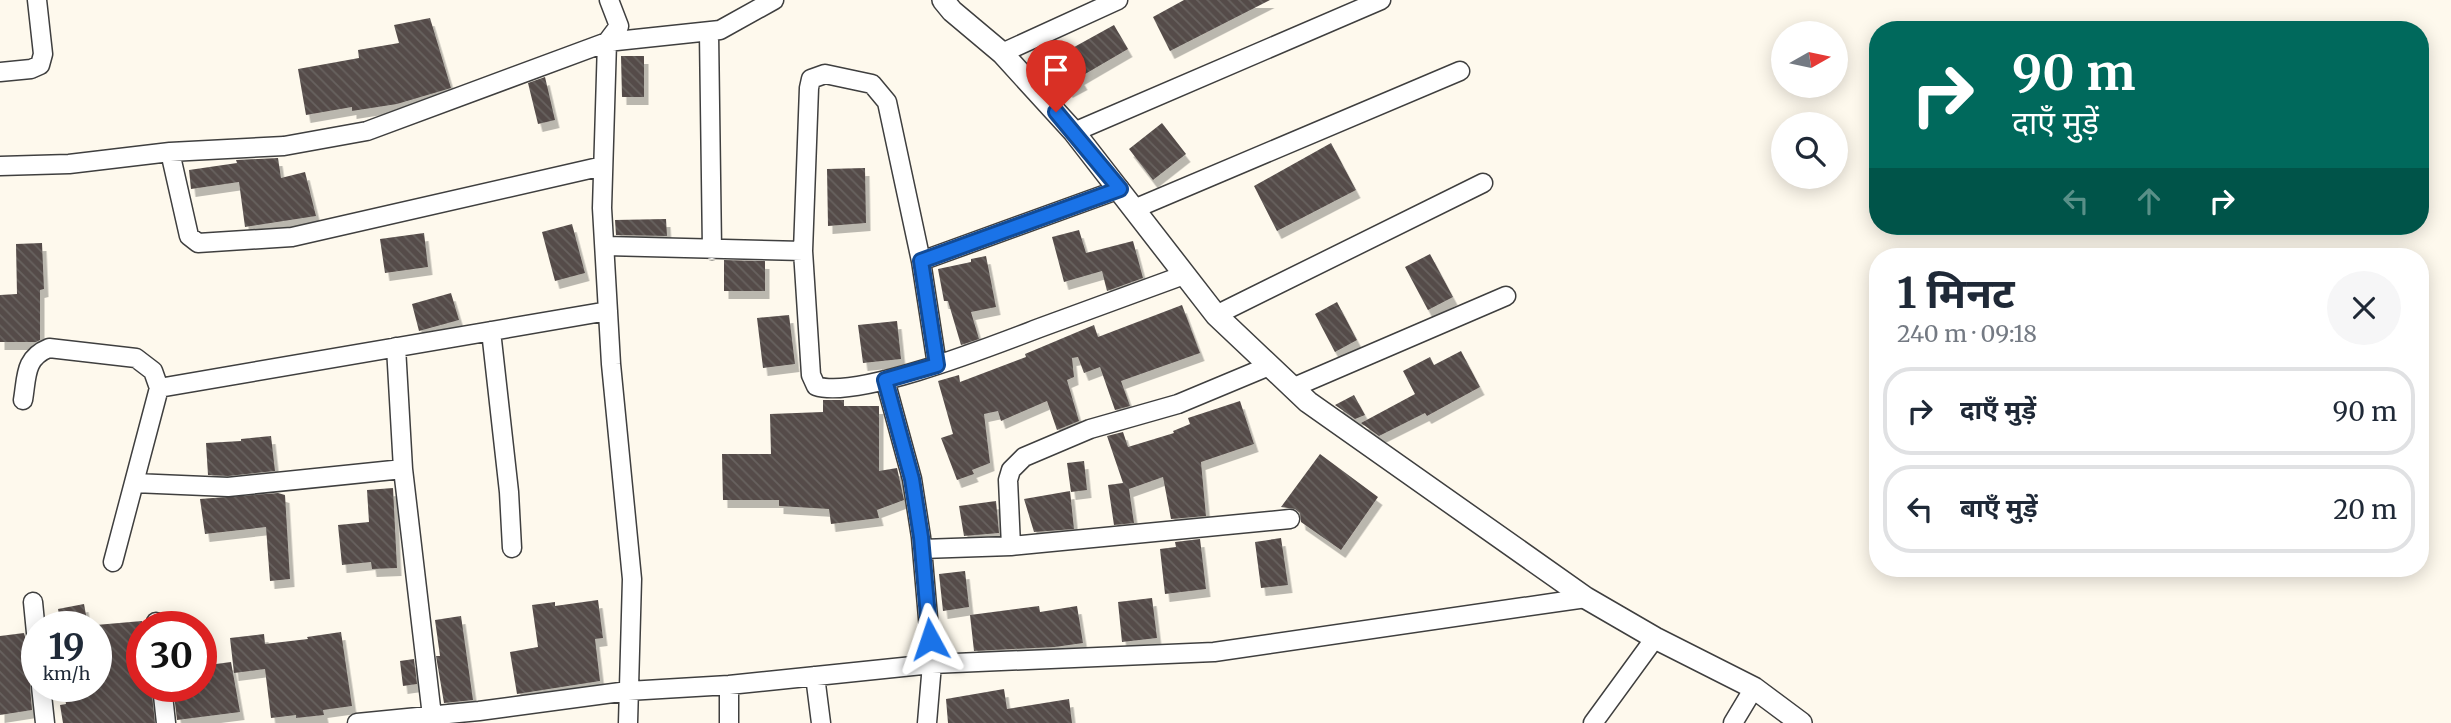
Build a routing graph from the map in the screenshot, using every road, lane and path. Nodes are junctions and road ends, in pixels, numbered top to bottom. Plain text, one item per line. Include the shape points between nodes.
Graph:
1 (37, 0) edge
2 (609, 0) edge
3 (774, 0) edge
4 (943, 0) edge
5 (1118, 0) edge
6 (1381, 0) edge
7 (709, 33) junction
8 (607, 42) junction
9 (1002, 53) junction
10 (1460, 71) dead end
11 (0, 72) edge
12 (1074, 132) junction
13 (170, 152) junction
14 (0, 166) edge
15 (603, 166) junction
16 (1483, 183) dead end
17 (1120, 189) junction
18 (1134, 209) junction
19 (606, 246) junction
20 (712, 250) junction
21 (803, 251) junction
22 (921, 261) junction
23 (1184, 275) junction
24 (1506, 296) dead end
25 (608, 311) junction
26 (1216, 315) junction
27 (491, 331) junction
28 (396, 347) junction
29 (937, 365) junction
30 (1269, 366) junction
31 (885, 380) junction
32 (159, 388) junction
33 (1293, 388) junction
34 (23, 400) dead end
35 (403, 469) junction
36 (134, 483) junction
37 (1290, 519) dead end
38 (1011, 546) junction
39 (512, 548) dead end
40 (922, 549) junction
41 (113, 562) dead end
42 (1586, 598) junction
43 (33, 601) dead end
44 (34, 611) edge
45 (1655, 638) junction
46 (932, 664) junction
47 (815, 676) junction
48 (729, 685) junction
49 (1754, 688) junction
50 (628, 691) junction
51 (43, 702) edge
52 (164, 702) edge
53 (432, 716) junction
54 (480, 717) edge
55 (45, 723) edge
56 (166, 723) edge
57 (365, 723) edge
58 (628, 723) edge
59 (729, 723) edge
60 (821, 723) edge
61 (927, 723) edge
62 (1593, 723) edge
63 (1733, 723) edge
64 (1801, 723) edge

1 - 11 street via 43,54 40,65
2 - 8 street via 619,26
3 - 7 street
4 - 9 street
5 - 9 street
6 - 12 street
7 - 8 street
7 - 20 street
8 - 13 street via 367,131 284,146
8 - 15 street
9 - 12 street
10 - 18 street
12 - 17 street
13 - 14 street via 69,164
13 - 15 street via 189,236 198,243 292,237
15 - 19 street
16 - 26 street
17 - 18 street
17 - 22 street
18 - 23 street
19 - 20 street
19 - 25 street
20 - 21 street
21 - 22 street via 808,88 811,79 825,74 873,83 887,102
21 - 31 street via 811,375 816,386 828,390
22 - 29 street
23 - 26 street
23 - 29 street
24 - 33 street
25 - 27 street
25 - 50 street via 632,579
26 - 30 street
27 - 28 street
27 - 39 street
28 - 32 street
28 - 35 street
29 - 31 street
30 - 33 street
30 - 38 street via 1178,404 1090,429 1024,457 1011,470 1009,480
31 - 40 street via 912,479
32 - 34 street via 153,370 136,358 49,348 30,363
32 - 36 street
33 - 42 street
35 - 36 street via 228,486
35 - 53 street
36 - 41 street
37 - 38 street
38 - 40 street
40 - 46 street
42 - 45 street
42 - 46 street via 1214,652
43 - 44 street
45 - 49 street
45 - 62 street
46 - 47 street
46 - 61 street
47 - 48 street
47 - 60 street
48 - 50 street
48 - 59 street
49 - 63 street
49 - 64 street
50 - 54 street
50 - 58 street
51 - 55 street
52 - 56 street
53 - 54 street
53 - 57 street

